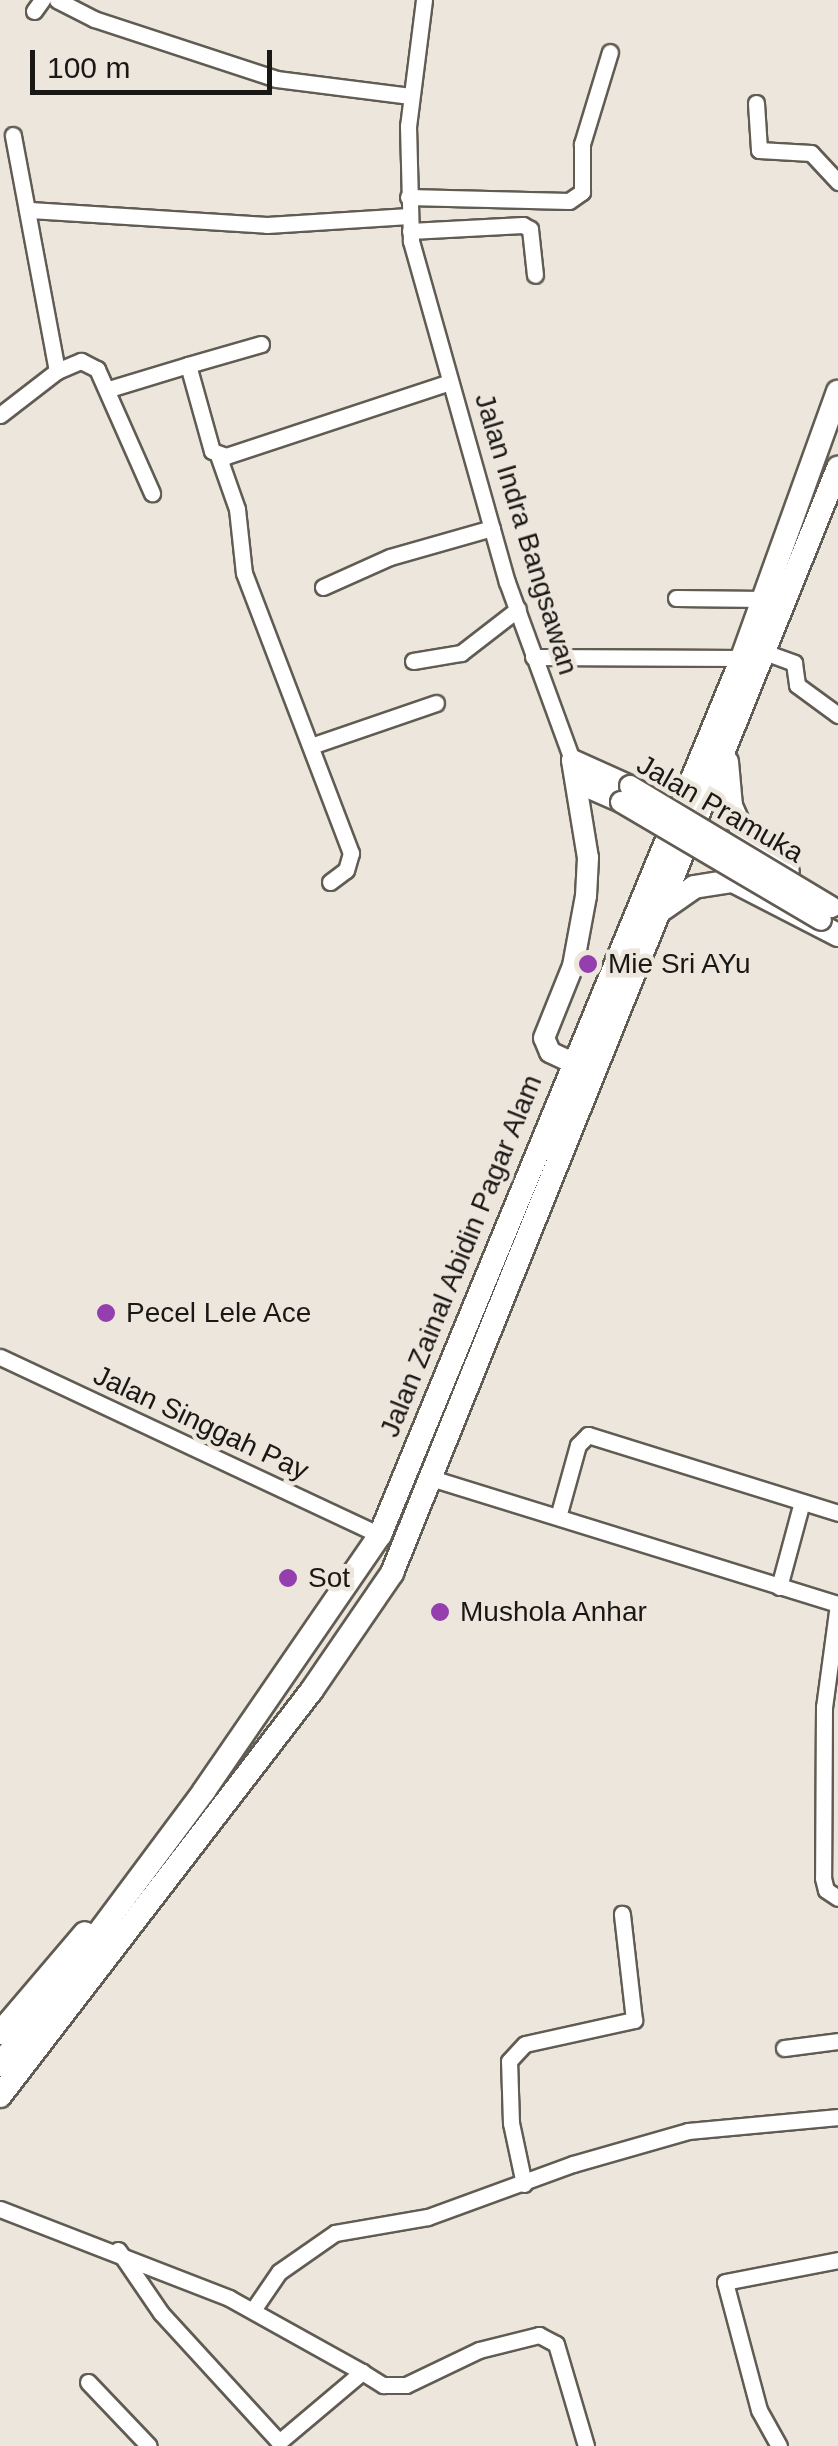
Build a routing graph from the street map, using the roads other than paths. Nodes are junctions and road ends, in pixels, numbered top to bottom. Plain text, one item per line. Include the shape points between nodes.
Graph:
1 (57, 0) edge
2 (424, 0) edge
3 (610, 52) dead end
4 (411, 96) junction
5 (756, 103) dead end
6 (14, 135) dead end
7 (838, 182) edge
8 (408, 197) junction
9 (30, 210) junction
10 (410, 224) junction
11 (535, 275) dead end
12 (261, 344) dead end
13 (188, 365) junction
14 (57, 371) junction
15 (450, 382) junction
16 (109, 389) junction
17 (838, 392) edge
18 (0, 415) edge
19 (225, 455) junction
20 (838, 468) edge
21 (152, 493) dead end
22 (492, 528) junction
23 (323, 587) dead end
24 (676, 598) dead end
25 (765, 599) junction
26 (518, 609) junction
27 (767, 653) junction
28 (533, 657) junction
29 (742, 658) junction
30 (413, 660) dead end
31 (436, 702) dead end
32 (838, 715) edge
33 (314, 745) junction
34 (727, 754) junction
35 (572, 760) junction
36 (578, 782) junction
37 (625, 794) junction
38 (751, 842) junction
39 (330, 882) dead end
40 (733, 882) junction
41 (660, 913) junction
42 (834, 918) edge
43 (571, 1062) junction
44 (0, 1356) edge
45 (434, 1479) junction
46 (802, 1502) junction
47 (838, 1513) edge
48 (558, 1517) junction
49 (380, 1536) junction
50 (778, 1587) junction
51 (838, 1604) edge
52 (831, 1708) edge
53 (831, 1817) edge
54 (838, 1898) edge
55 (116, 1910) junction
56 (622, 1914) dead end
57 (78, 1960) junction
58 (98, 1975) junction
59 (0, 2033) edge
60 (838, 2041) edge
61 (784, 2048) dead end
62 (0, 2065) edge
63 (0, 2096) edge
64 (838, 2116) edge
65 (524, 2184) junction
66 (0, 2209) edge
67 (118, 2250) junction
68 (838, 2260) edge
69 (253, 2310) junction
70 (362, 2372) junction
71 (88, 2382) dead end
72 (281, 2444) edge
73 (149, 2446) edge
74 (586, 2446) edge
75 (779, 2446) edge

1 - 4 street via 94,19 276,79
2 - 4 street, Jalan Indra Bangsawan
3 - 8 street via 582,144 582,192 569,201
4 - 8 street, Jalan Indra Bangsawan
5 - 7 street via 759,150 811,153
6 - 9 street
8 - 10 street, Jalan Indra Bangsawan
9 - 10 street via 267,225
9 - 14 street
10 - 11 street via 523,225 530,230
10 - 15 street, Jalan Indra Bangsawan
12 - 13 street
13 - 16 street
13 - 19 street
14 - 16 street via 90,362
14 - 18 street
15 - 19 street
15 - 22 street, Jalan Indra Bangsawan
16 - 21 street
17 - 25 highway, Jalan Zainal Abidin Pagar Alam
19 - 33 street via 244,572
20 - 27 highway, Jalan Zainal Abidin Pagar Alam
22 - 23 street via 390,557
22 - 26 street, Jalan Indra Bangsawan
24 - 25 street
25 - 29 highway, Jalan Zainal Abidin Pagar Alam
26 - 28 street, Jalan Indra Bangsawan
26 - 30 street via 461,653
27 - 32 street via 794,663 797,685
27 - 34 highway, Jalan Zainal Abidin Pagar Alam
28 - 29 street
28 - 35 street, Jalan Indra Bangsawan
29 - 43 highway, Jalan Zainal Abidin Pagar Alam
31 - 33 street
33 - 39 street via 351,853 346,870
34 - 38 highway via 731,806
34 - 41 highway, Jalan Zainal Abidin Pagar Alam
35 - 36 main road, Jalan Indra Bangsawan
35 - 37 main road, Jalan Pramuka
36 - 37 main road, Jalan Pramuka
36 - 43 main road, Jalan Indra Bangsawan via 586,896 573,966 544,1038 550,1052
37 - 42 main road, Jalan Pramuka, bridge
38 - 40 highway via 727,852 724,868
38 - 42 highway
40 - 41 highway via 694,887
40 - 42 highway
41 - 45 highway, Jalan Zainal Abidin Pagar Alam
43 - 49 highway, Jalan Zainal Abidin Pagar Alam
44 - 49 street, Jalan Singgah Pay
45 - 48 street
45 - 58 highway, Jalan Zainal Abidin Pagar Alam via 392,1572 358,1626
46 - 47 street
46 - 48 street via 584,1435
46 - 50 street
48 - 50 street
49 - 55 highway, Jalan Zainal Abidin Pagar Alam via 342,1600
50 - 51 street
51 - 52 street
52 - 53 street
53 - 54 street via 823,1882
55 - 57 highway, Jalan Zainal Abidin Pagar Alam
55 - 59 highway via 54,1963
56 - 65 street via 634,2020 525,2044 508,2061 511,2123
57 - 58 highway
57 - 62 highway, Jalan Zainal Abidin Pagar Alam
58 - 63 highway, Jalan Zainal Abidin Pagar Alam
60 - 61 street
64 - 65 street via 688,2131
65 - 69 street via 428,2217 334,2233 279,2272
66 - 67 street
67 - 69 street
67 - 72 street via 161,2314
68 - 75 street via 725,2282 759,2410
69 - 70 street
70 - 72 street
70 - 74 street via 383,2385 406,2385 479,2350 539,2335 556,2344
71 - 73 street

